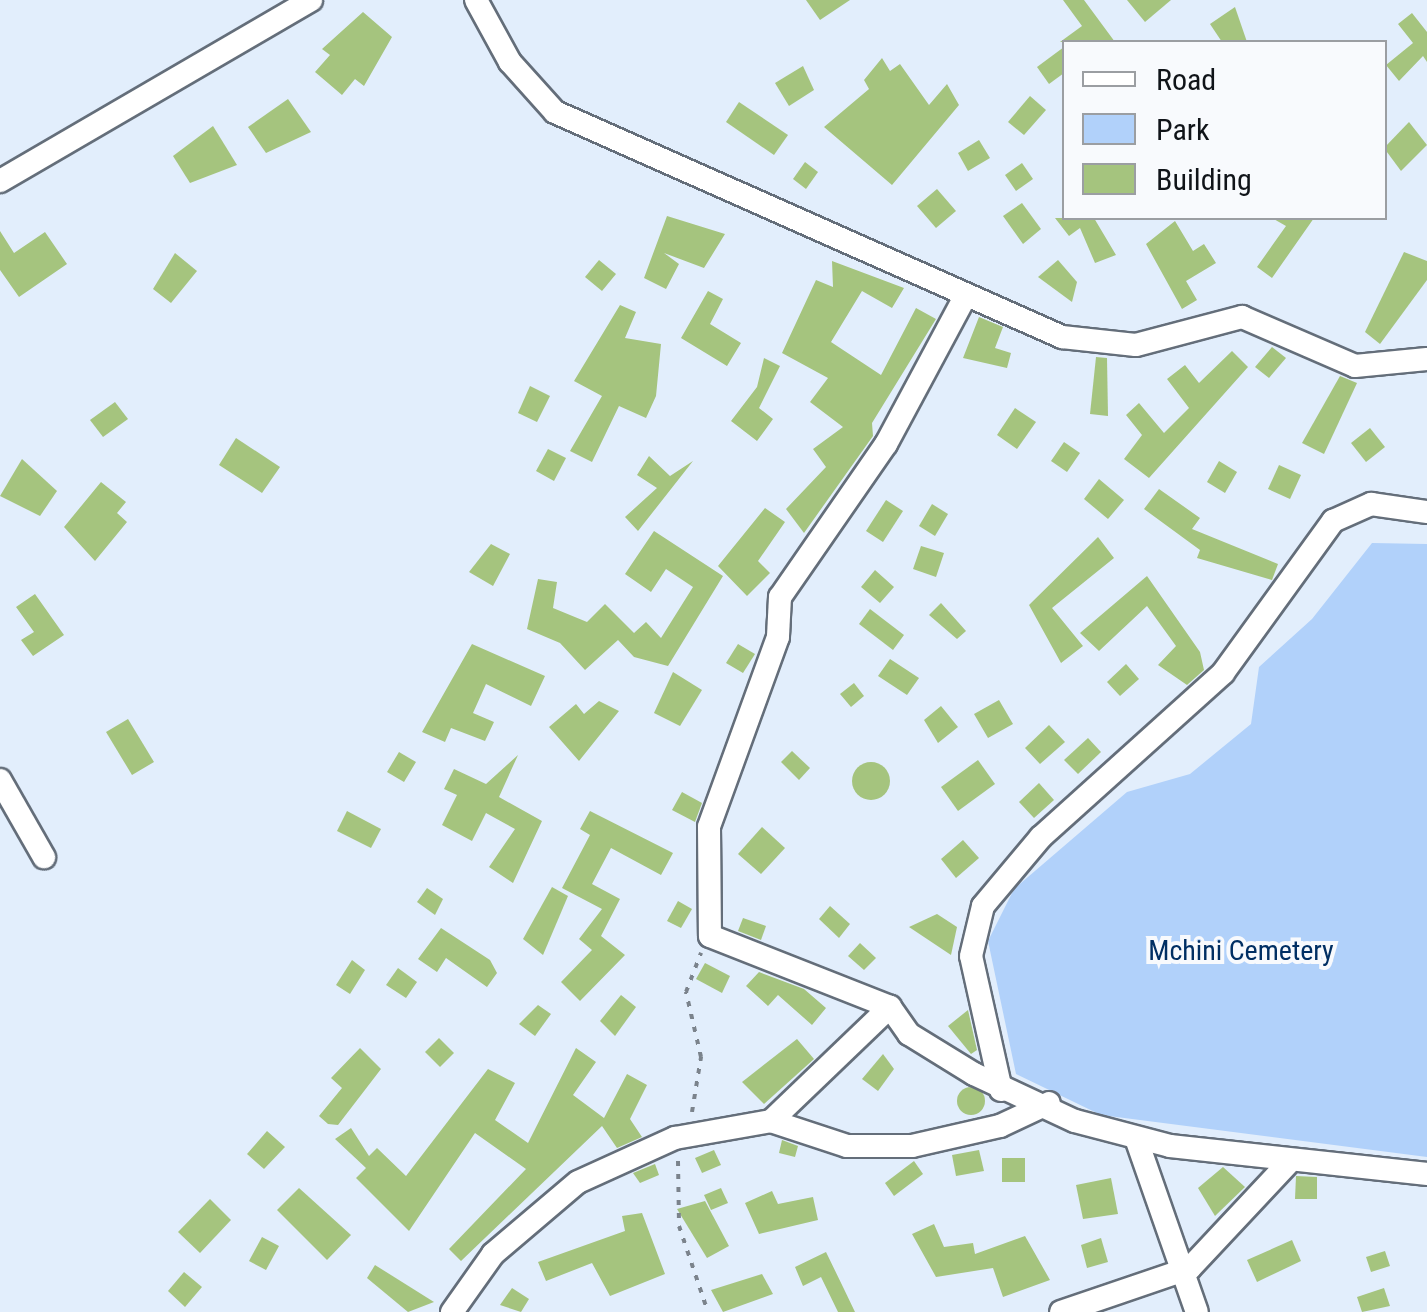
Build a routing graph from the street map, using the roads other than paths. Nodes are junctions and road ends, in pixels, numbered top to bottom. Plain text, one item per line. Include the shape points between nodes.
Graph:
1 (311, 0) edge
2 (476, 0) edge
3 (0, 181) edge
4 (966, 295) junction
5 (1427, 359) edge
6 (1427, 512) edge
7 (0, 780) edge
8 (44, 857) dead end
9 (890, 1007) junction
10 (1001, 1090) junction
11 (1049, 1103) junction
12 (771, 1121) junction
13 (1138, 1141) junction
14 (1290, 1162) junction
15 (1427, 1174) edge
16 (1179, 1268) junction
17 (452, 1312) edge
18 (1061, 1312) edge
19 (1197, 1312) edge

1 - 3 street
2 - 4 street via 510,62 554,112
4 - 5 street via 1096,344 1154,342 1242,316 1355,366
4 - 9 street via 886,444 786,582 778,636 708,827 710,936
6 - 10 street via 1371,504 1334,521 1223,673 1041,837 983,906 971,956
7 - 8 street
9 - 10 street via 909,1034
9 - 12 street
10 - 11 street
11 - 12 street via 1000,1126 912,1146 847,1146
11 - 13 street
12 - 17 street via 675,1138 578,1182 493,1254
13 - 14 street
13 - 16 street
14 - 15 street
14 - 16 street via 1237,1224
16 - 18 street via 1138,1291
16 - 19 street

